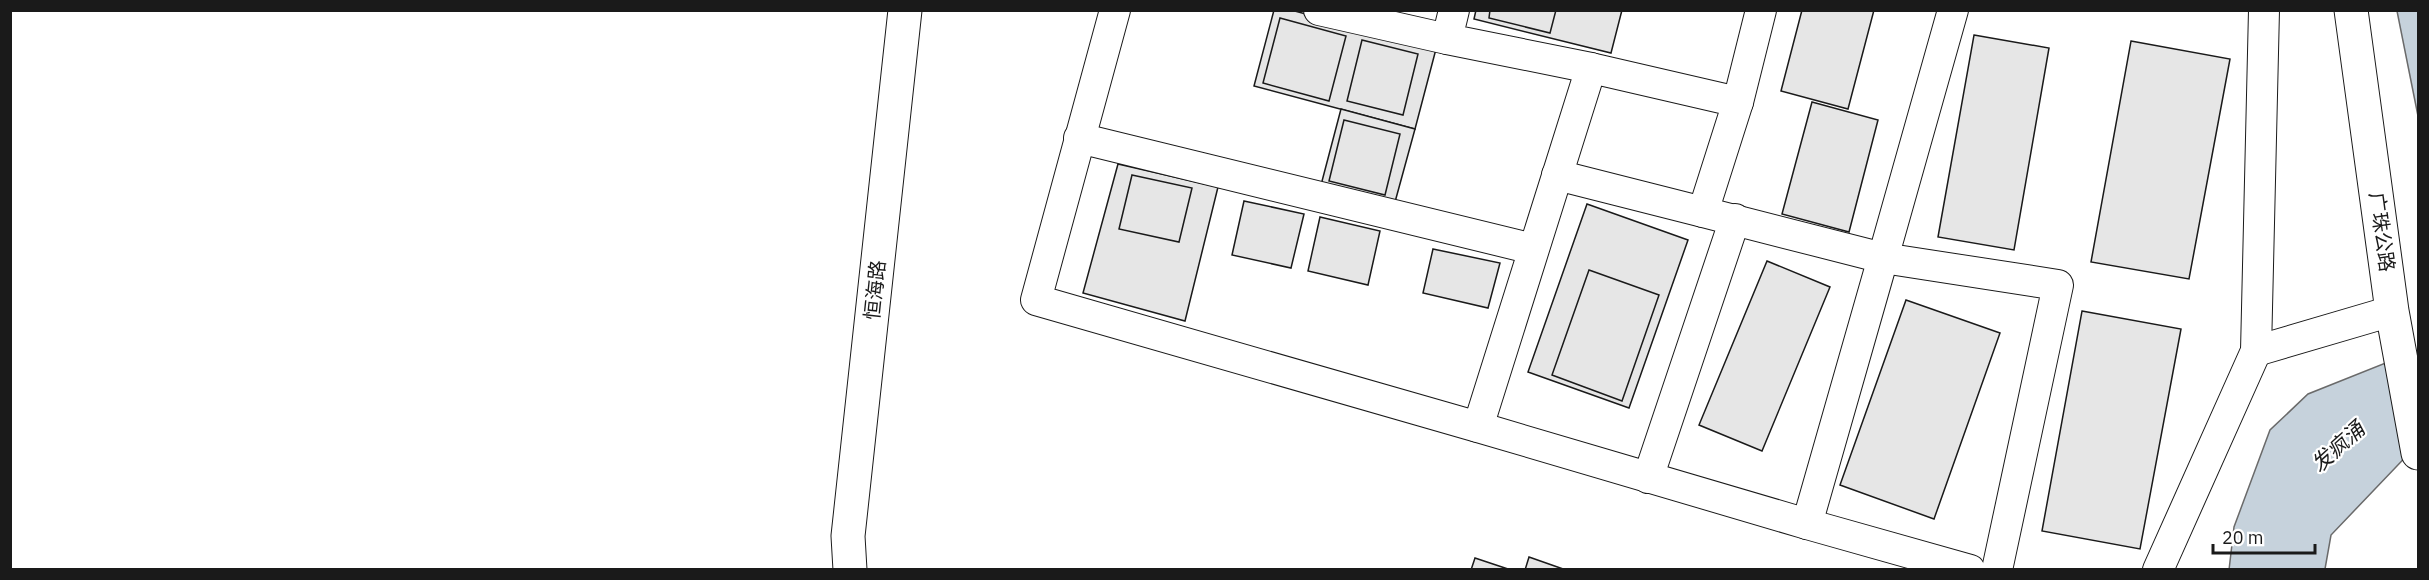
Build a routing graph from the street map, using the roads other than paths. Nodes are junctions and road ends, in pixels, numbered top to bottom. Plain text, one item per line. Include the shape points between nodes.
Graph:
1 (905, 10) edge
2 (1115, 10) edge
3 (1319, 10) edge
4 (1761, 10) edge
5 (1953, 10) edge
6 (2264, 10) edge
7 (2351, 10) edge
8 (1450, 25) edge
9 (1591, 68) junction
10 (1738, 102) junction
11 (1079, 138) junction
12 (1557, 175) junction
13 (1703, 212) junction
14 (1735, 219) junction
15 (1533, 249) junction
16 (1883, 258) junction
17 (2392, 310) junction
18 (2256, 351) junction
19 (1478, 427) junction
20 (2418, 453) edge
21 (1648, 478) junction
22 (1807, 524) junction
23 (850, 570) edge
24 (1970, 570) edge
25 (1997, 570) edge
26 (2158, 570) edge

1 - 23 street, 恒海路 via 848,536
2 - 11 street
3 - 8 street
4 - 10 street
5 - 16 street
6 - 18 street
7 - 17 street, 广珠公路
8 - 9 street
9 - 10 street
9 - 12 street
10 - 13 street
11 - 15 street
11 - 19 street via 1036,300
12 - 13 street
12 - 15 street
13 - 14 street
14 - 16 street
14 - 21 street
15 - 19 street
16 - 22 street
16 - 25 street via 2058,285
17 - 18 street
17 - 20 street, 广珠公路
18 - 26 street
19 - 21 street
21 - 22 street
22 - 24 street

